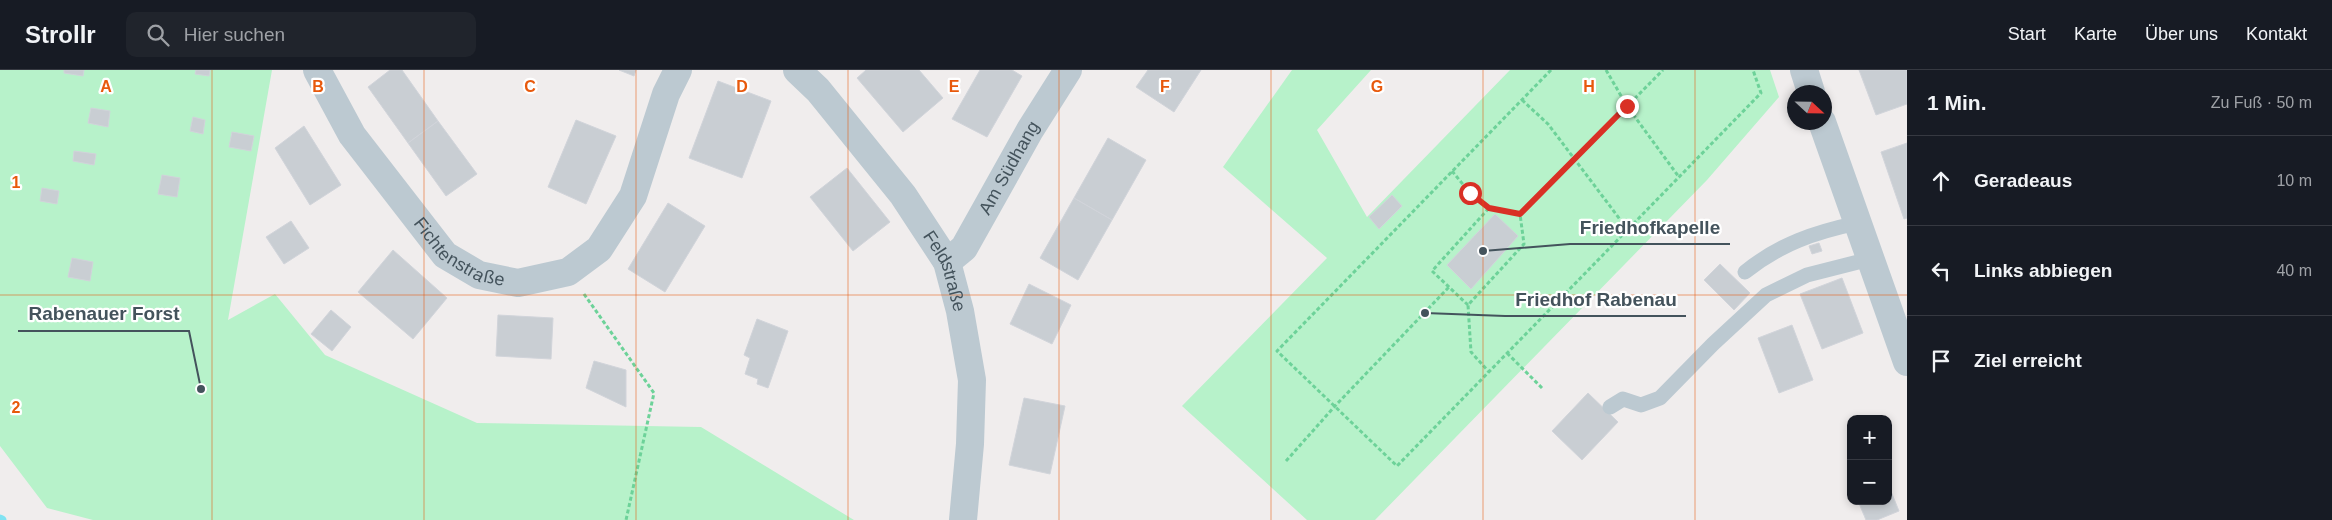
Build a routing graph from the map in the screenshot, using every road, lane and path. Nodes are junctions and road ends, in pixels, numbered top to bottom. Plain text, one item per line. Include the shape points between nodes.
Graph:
1 (317, 70) edge
2 (678, 70) edge
3 (797, 70) edge
4 (1068, 70) edge
5 (1551, 70) edge
6 (1606, 70) edge
7 (1663, 70) edge
8 (1753, 70) edge
9 (1804, 70) edge
10 (1809, 85) edge
11 (1522, 100) junction
12 (1627, 106) junction
13 (1825, 130) edge
14 (1574, 159) junction
15 (1452, 171) junction
16 (1679, 177) junction
17 (1489, 208) junction
18 (1520, 214) junction
19 (1858, 223) junction
20 (1628, 230) junction
21 (1870, 259) junction
22 (947, 262) junction
23 (568, 272) junction
24 (1745, 272) dead end
25 (1449, 287) junction
26 (1468, 305) junction
27 (1507, 353) junction
28 (1907, 362) edge
29 (1488, 372) junction
30 (1543, 389) dead end
31 (1335, 406) junction
32 (1610, 406) dead end
33 (1286, 461) dead end
34 (626, 520) edge
35 (963, 520) edge

1 - 23 street, Fichtenstraße via 352,135 445,255 479,275 518,283
2 - 23 street, Fichtenstraße via 666,94 633,196 599,249
3 - 22 street, Feldstraße via 818,90 903,195
4 - 22 street, Am Südhang via 1030,130 964,248
5 - 11 path
6 - 12 path
7 - 12 path
8 - 16 path via 1761,93
9 - 10 street
11 - 14 path via 1548,124
11 - 15 path
12 - 14 path
12 - 16 path
13 - 19 street
14 - 18 path
14 - 20 path
15 - 17 path via 1470,193
15 - 31 path via 1278,351
16 - 20 path
17 - 18 path
17 - 25 path via 1432,271
18 - 26 path via 1524,244
19 - 21 street
19 - 24 lane via 1798,239
20 - 27 path
21 - 28 street
21 - 32 lane via 1807,275 1766,295 1660,398 1640,405 1624,399
22 - 35 street, Feldstraße via 960,311 972,380
23 - 34 path via 654,393
25 - 26 path
25 - 31 path
26 - 29 path via 1470,352
27 - 29 path
27 - 30 path
29 - 31 path via 1397,466
31 - 33 path

